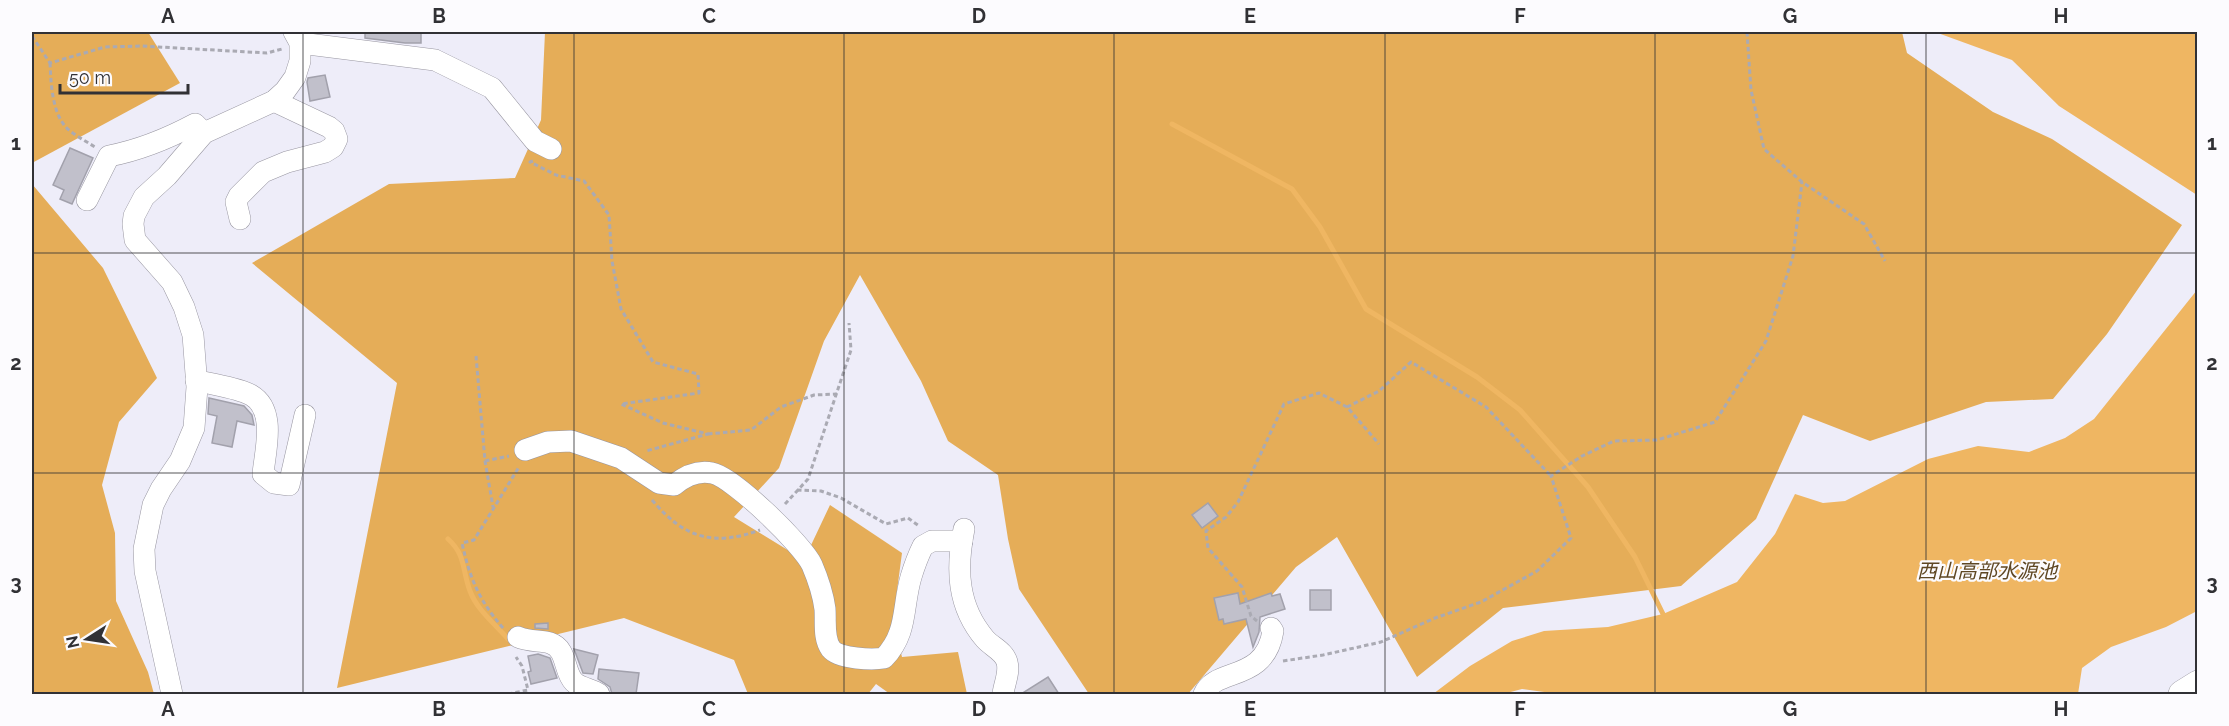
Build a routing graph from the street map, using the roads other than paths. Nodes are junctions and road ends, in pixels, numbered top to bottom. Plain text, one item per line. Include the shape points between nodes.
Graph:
1 (291, 35) edge
2 (274, 101) junction
3 (204, 134) junction
4 (552, 149) dead end
5 (87, 200) dead end
6 (240, 219) dead end
7 (196, 380) junction
8 (305, 415) dead end
9 (528, 450) road end
10 (1271, 628) road end
11 (515, 643) road end
12 (2198, 684) edge
13 (172, 694) edge
14 (599, 694) edge
15 (1004, 694) edge
16 (1204, 694) edge
17 (2182, 694) edge

1 - 2 street via 300,61 295,77
1 - 4 street via 435,60 492,88 535,141
2 - 3 street
2 - 6 street via 329,127 337,139 325,152 263,172 236,202
3 - 5 street via 195,124 134,151 109,156
3 - 7 street via 144,197 133,224 135,240 172,282 184,307 193,335
7 - 8 street via 250,394 261,402 267,429 263,474 274,483 290,485
7 - 13 street via 194,428 180,461 153,505 144,549 145,571
9 - 15 street via 548,442 571,441 621,458 659,483 675,485 686,475 712,473 732,483 811,563 822,593 825,632 832,650 855,658 884,658 897,641 911,576 923,546 963,534 958,558 963,599 985,639 1008,663
10 - 16 street via 1271,643 1256,665 1209,686
11 - 14 street via 549,643 566,660 574,682
12 - 17 main road

